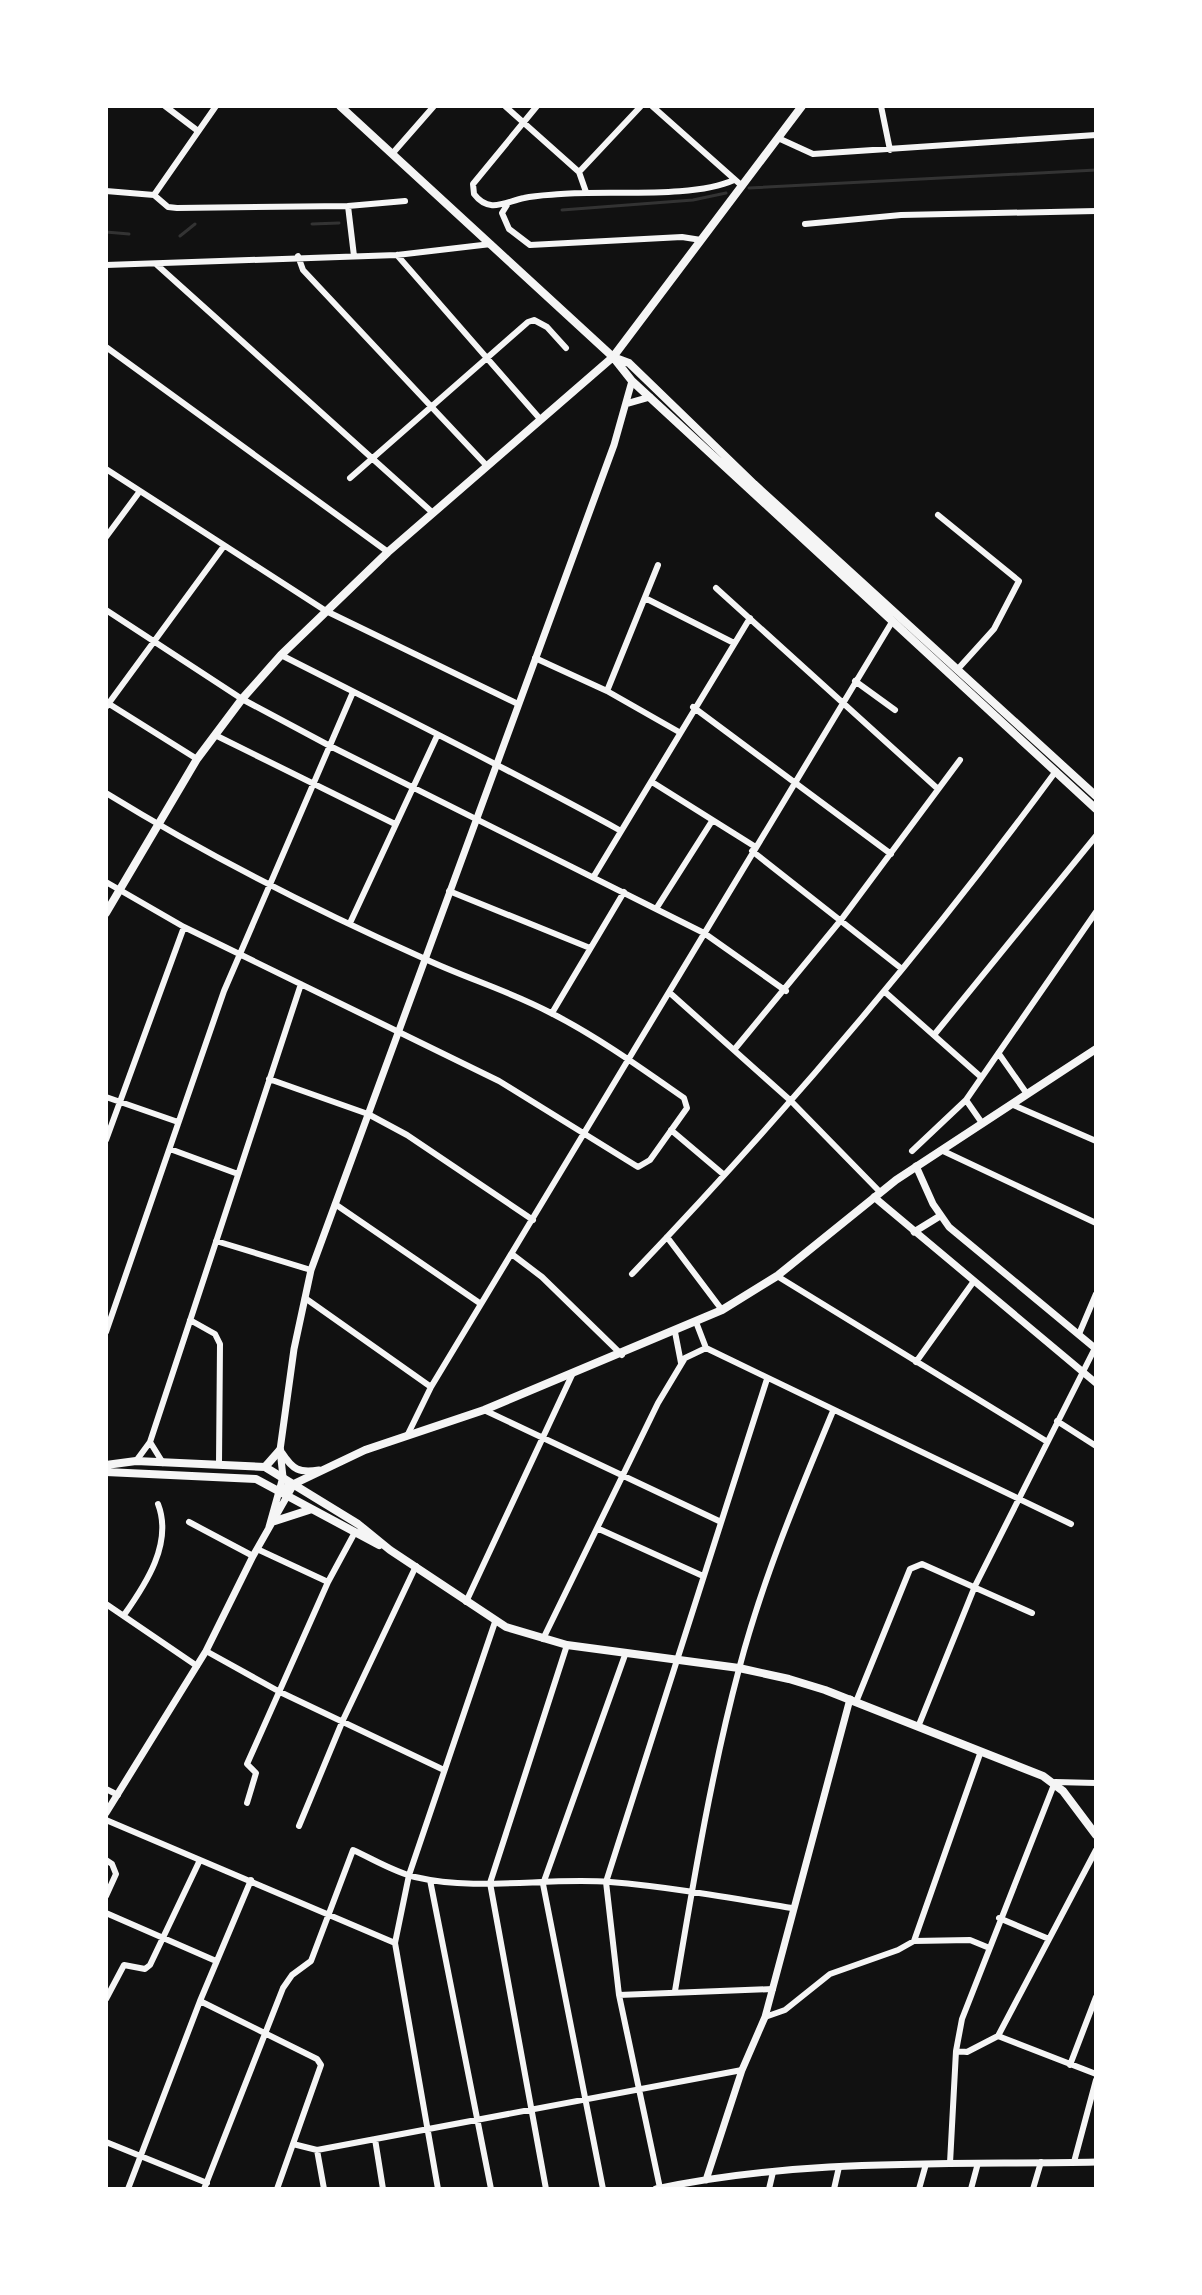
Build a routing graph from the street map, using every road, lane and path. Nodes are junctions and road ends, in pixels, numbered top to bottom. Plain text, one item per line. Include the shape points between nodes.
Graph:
1 (165, 106) edge
2 (216, 106) edge
3 (340, 106) edge
4 (434, 106) edge
5 (505, 106) edge
6 (537, 106) edge
7 (641, 106) edge
8 (652, 106) edge
9 (802, 106) edge
10 (881, 106) edge
11 (522, 122) junction
12 (198, 131) junction
13 (1096, 135) edge
14 (778, 138) junction
15 (890, 150) junction
16 (392, 154) junction
17 (579, 172) junction
18 (738, 183) junction
19 (106, 191) edge
20 (586, 192) junction
21 (154, 195) junction
22 (405, 201) dead end
23 (508, 204) junction
24 (348, 206) junction
25 (1096, 211) edge
26 (805, 224) dead end
27 (701, 240) junction
28 (491, 244) junction
29 (397, 255) junction
30 (298, 256) junction
31 (354, 256) junction
32 (156, 264) junction
33 (106, 265) edge
34 (106, 347) edge
35 (566, 348) dead end
36 (613, 357) junction
37 (487, 358) junction
38 (632, 381) junction
39 (650, 397) junction
40 (629, 403) junction
41 (430, 406) junction
42 (541, 420) junction
43 (372, 457) junction
44 (487, 466) junction
45 (106, 469) edge
46 (350, 478) dead end
47 (140, 491) junction
48 (433, 513) junction
49 (938, 515) dead end
50 (797, 528) junction
51 (106, 537) edge
52 (224, 546) junction
53 (388, 552) junction
54 (658, 565) dead end
55 (716, 588) dead end
56 (645, 598) junction
57 (106, 610) edge
58 (326, 611) junction
59 (750, 618) junction
60 (892, 622) junction
61 (155, 641) junction
62 (734, 643) junction
63 (281, 655) junction
64 (535, 658) junction
65 (957, 670) junction
66 (855, 681) junction
67 (607, 691) junction
68 (353, 692) junction
69 (242, 699) junction
70 (842, 702) junction
71 (516, 703) junction
72 (107, 704) edge
73 (693, 707) junction
74 (895, 710) dead end
75 (679, 732) junction
76 (215, 735) junction
77 (437, 736) junction
78 (330, 746) junction
79 (197, 759) junction
80 (960, 760) dead end
81 (496, 762) junction
82 (1056, 771) junction
83 (652, 782) junction
84 (311, 784) junction
85 (793, 784) junction
86 (411, 787) junction
87 (938, 789) junction
88 (106, 793) edge
89 (1096, 796) edge
90 (1096, 809) edge
91 (475, 816) junction
92 (712, 821) junction
93 (395, 824) junction
94 (157, 825) junction
95 (621, 831) junction
96 (1096, 836) edge
97 (753, 848) junction
98 (891, 854) junction
99 (594, 876) junction
100 (106, 882) edge
101 (269, 882) junction
102 (119, 890) junction
103 (449, 891) junction
104 (624, 892) junction
105 (656, 909) junction
106 (1096, 912) edge
107 (106, 913) edge
108 (841, 920) junction
109 (350, 923) junction
110 (184, 927) junction
111 (704, 933) junction
112 (590, 948) junction
113 (239, 952) junction
114 (425, 959) junction
115 (902, 969) junction
116 (301, 984) junction
117 (786, 991) junction
118 (885, 992) junction
119 (670, 993) junction
120 (552, 1013) junction
121 (396, 1033) junction
122 (934, 1035) junction
123 (1096, 1049) edge
124 (734, 1050) junction
125 (999, 1054) junction
126 (629, 1059) junction
127 (981, 1077) junction
128 (269, 1079) junction
129 (1027, 1094) junction
130 (106, 1097) edge
131 (966, 1100) junction
132 (791, 1101) junction
133 (119, 1102) junction
134 (1011, 1104) junction
135 (368, 1114) junction
136 (178, 1122) junction
137 (982, 1123) junction
138 (671, 1130) junction
139 (585, 1131) junction
140 (106, 1140) edge
141 (1096, 1141) edge
142 (170, 1149) junction
143 (941, 1150) junction
144 (912, 1151) dead end
145 (916, 1166) junction
146 (238, 1174) junction
147 (723, 1174) junction
148 (877, 1194) junction
149 (335, 1204) junction
150 (940, 1216) junction
151 (533, 1220) junction
152 (1096, 1223) edge
153 (914, 1232) junction
154 (667, 1237) junction
155 (216, 1241) junction
156 (513, 1255) junction
157 (311, 1270) junction
158 (632, 1274) dead end
159 (777, 1276) junction
160 (974, 1281) junction
161 (1096, 1294) edge
162 (305, 1298) junction
163 (481, 1304) junction
164 (722, 1310) junction
165 (190, 1320) junction
166 (696, 1322) junction
167 (106, 1332) edge
168 (675, 1332) junction
169 (1079, 1334) junction
170 (706, 1348) junction
171 (1096, 1348) edge
172 (622, 1355) junction
173 (916, 1362) junction
174 (681, 1363) junction
175 (1082, 1372) junction
176 (572, 1375) junction
177 (767, 1379) junction
178 (1096, 1383) edge
179 (431, 1387) junction
180 (484, 1410) junction
181 (833, 1411) junction
182 (1057, 1421) junction
183 (408, 1434) junction
184 (545, 1438) junction
185 (1046, 1441) junction
186 (150, 1442) junction
187 (1096, 1446) edge
188 (280, 1450) junction
189 (136, 1461) junction
190 (219, 1463) junction
191 (163, 1464) junction
192 (106, 1465) edge
193 (265, 1467) junction
194 (319, 1470) junction
195 (106, 1472) edge
196 (625, 1475) junction
197 (283, 1477) junction
198 (294, 1484) junction
199 (279, 1491) junction
200 (289, 1497) junction
201 (316, 1498) junction
202 (1019, 1499) junction
203 (158, 1504) dead end
204 (310, 1510) junction
205 (719, 1521) junction
206 (189, 1522) dead end
207 (272, 1524) junction
208 (1071, 1524) dead end
209 (599, 1529) junction
210 (354, 1534) junction
211 (390, 1550) junction
212 (255, 1553) junction
213 (416, 1566) junction
214 (703, 1576) junction
215 (328, 1582) junction
216 (975, 1586) junction
217 (466, 1602) junction
218 (106, 1604) edge
219 (1032, 1613) dead end
220 (124, 1615) junction
221 (495, 1622) junction
222 (543, 1639) junction
223 (567, 1645) junction
224 (206, 1651) junction
225 (625, 1655) junction
226 (678, 1659) junction
227 (197, 1666) junction
228 (739, 1668) junction
229 (280, 1692) junction
230 (853, 1701) junction
231 (343, 1720) junction
232 (918, 1727) junction
233 (981, 1751) junction
234 (444, 1770) junction
235 (1055, 1782) junction
236 (1096, 1783) edge
237 (106, 1789) edge
238 (118, 1795) junction
239 (247, 1803) dead end
240 (106, 1813) edge
241 (106, 1820) edge
242 (299, 1826) dead end
243 (1096, 1835) edge
244 (1096, 1850) edge
245 (106, 1860) edge
246 (199, 1862) junction
247 (409, 1875) junction
248 (251, 1880) junction
249 (430, 1880) junction
250 (606, 1882) junction
251 (490, 1883) junction
252 (543, 1884) junction
253 (692, 1891) junction
254 (106, 1896) edge
255 (792, 1908) junction
256 (106, 1913) edge
257 (330, 1914) junction
258 (999, 1918) junction
259 (160, 1938) junction
260 (1049, 1939) junction
261 (914, 1941) junction
262 (395, 1943) junction
263 (987, 1947) junction
264 (216, 1961) junction
265 (773, 1989) junction
266 (675, 1991) junction
267 (619, 1995) junction
268 (1096, 1997) edge
269 (106, 1999) edge
270 (200, 2001) junction
271 (765, 2017) junction
272 (265, 2034) junction
273 (998, 2036) junction
274 (956, 2051) junction
275 (1070, 2065) junction
276 (742, 2070) junction
277 (1096, 2074) edge
278 (1096, 2080) edge
279 (642, 2091) junction
280 (587, 2098) junction
281 (534, 2108) junction
282 (478, 2119) junction
283 (428, 2129) junction
284 (375, 2139) junction
285 (106, 2142) edge
286 (293, 2144) junction
287 (317, 2150) junction
288 (141, 2155) junction
289 (1041, 2162) junction
290 (1074, 2162) junction
291 (1096, 2162) edge
292 (950, 2163) junction
293 (978, 2163) junction
294 (926, 2164) junction
295 (839, 2167) junction
296 (773, 2172) junction
297 (706, 2180) junction
298 (206, 2186) edge
299 (128, 2189) edge
300 (277, 2189) edge
301 (324, 2189) edge
302 (383, 2189) edge
303 (438, 2189) edge
304 (491, 2189) edge
305 (546, 2189) edge
306 (603, 2189) edge
307 (658, 2189) edge
308 (703, 2189) edge
309 (769, 2189) edge
310 (834, 2189) edge
311 (919, 2189) edge
312 (971, 2189) edge
313 (1033, 2189) edge

1 - 12 street
2 - 12 street
3 - 16 main road
4 - 16 street
5 - 11 street
6 - 11 street
7 - 17 street
8 - 18 street
9 - 14 main road
10 - 15 street
11 - 17 street
11 - 23 street via 473,184 474,194 486,205
12 - 21 street
13 - 15 street
14 - 15 street via 813,154
14 - 18 main road
16 - 28 main road
17 - 20 street
18 - 20 street
18 - 27 main road
19 - 21 street
20 - 23 street via 526,197
21 - 24 street via 177,208
22 - 24 street
23 - 27 street via 502,213 505,224 530,245
24 - 31 street
25 - 26 street
27 - 36 main road
28 - 29 street
28 - 36 main road
29 - 31 street
29 - 37 street
30 - 31 street
30 - 32 street
30 - 41 street via 303,270
32 - 33 street
32 - 43 street
34 - 53 street
35 - 37 street via 534,320
36 - 38 main road
36 - 42 main road
36 - 50 main road via 629,363
37 - 41 street
37 - 42 street
38 - 39 main road
38 - 40 street
39 - 40 street
39 - 50 main road
40 - 64 street
41 - 43 street
41 - 44 street
42 - 44 main road
43 - 46 street
43 - 48 street
44 - 48 main road
45 - 47 street
47 - 51 street
47 - 52 street
48 - 53 main road
49 - 65 street via 1019,581 994,629
50 - 60 main road
50 - 65 main road
52 - 58 street
52 - 61 street
53 - 58 main road
54 - 56 street
55 - 59 street
56 - 62 street
56 - 67 street
57 - 61 street
58 - 63 main road
58 - 71 street
59 - 62 street
59 - 70 street
60 - 66 street
60 - 82 main road
61 - 69 street
61 - 72 street
62 - 73 street
63 - 68 street
63 - 69 main road
64 - 67 street
64 - 71 street
65 - 89 main road
66 - 70 street
66 - 74 street
67 - 75 street
68 - 77 street
68 - 78 street
69 - 76 main road
69 - 78 street
70 - 85 street
70 - 87 street
71 - 81 street
72 - 79 street
73 - 75 street
73 - 85 street
75 - 83 street
76 - 79 main road
76 - 84 street
77 - 81 street
77 - 86 street
78 - 84 street
78 - 86 street
79 - 94 main road
80 - 87 street
81 - 91 street
81 - 95 street
82 - 90 main road
82 - 115 street via 979,877
83 - 92 street
83 - 95 street
84 - 93 street
84 - 101 street
85 - 97 street
85 - 98 street
86 - 91 street
86 - 93 street
87 - 98 street
88 - 94 street
91 - 99 street
91 - 103 street
92 - 97 street
92 - 105 street
93 - 109 street
94 - 101 street
94 - 102 main road
95 - 99 street
96 - 122 street
97 - 108 street
97 - 111 street
98 - 108 street
99 - 104 street
100 - 102 street
101 - 109 street
101 - 113 street
102 - 107 main road
102 - 110 street
103 - 112 street
103 - 114 street
104 - 105 street
104 - 112 street
105 - 111 street
106 - 125 street
108 - 115 street
108 - 117 street
109 - 114 street
110 - 113 street
110 - 133 street
111 - 117 street
111 - 119 street
112 - 120 street
113 - 116 street
113 - 136 street
114 - 120 street
114 - 121 street
115 - 118 street
116 - 121 street
116 - 128 street
117 - 124 street
118 - 122 street
118 - 132 street
119 - 124 street
119 - 126 street
120 - 126 street
121 - 135 street
121 - 139 street via 499,1081
122 - 127 street
123 - 129 main road
124 - 132 street
125 - 127 street
125 - 129 street
126 - 138 street via 688,1105
126 - 139 street
127 - 131 street
128 - 135 street
128 - 146 street
129 - 134 main road
130 - 133 street
131 - 137 street
131 - 144 street
132 - 147 street
132 - 148 street
133 - 136 street
133 - 140 street
134 - 137 main road
134 - 141 street
135 - 149 street
135 - 151 street
136 - 142 street
137 - 143 main road
138 - 139 street via 650,1160 636,1167
138 - 147 street
139 - 151 street
142 - 146 street
142 - 167 street
143 - 145 main road
143 - 152 street
145 - 148 main road
145 - 150 street
146 - 155 street
147 - 154 street
148 - 153 street
148 - 159 main road
149 - 157 street
149 - 163 street
150 - 153 street
150 - 169 street
151 - 156 street
153 - 160 street
154 - 158 street
154 - 164 street
155 - 157 street
155 - 165 street
156 - 163 street
156 - 172 street
157 - 162 street
159 - 164 main road
159 - 173 street
160 - 173 street
160 - 175 street
161 - 169 street
162 - 179 street
162 - 188 street
163 - 179 street
164 - 166 main road
165 - 186 street
165 - 190 street via 215,1334 220,1344
166 - 168 main road
166 - 170 street
168 - 172 main road
168 - 174 street
169 - 171 street
170 - 174 street
170 - 177 street
171 - 175 street
172 - 176 main road
173 - 185 street
174 - 196 street
175 - 178 street
175 - 182 street
176 - 180 main road
176 - 184 street
177 - 181 street
177 - 205 street
179 - 183 street
180 - 183 main road
180 - 184 street
181 - 202 street
181 - 228 street
182 - 185 street
182 - 187 street
183 - 194 main road
184 - 196 street
184 - 217 street
185 - 202 street
186 - 189 street
186 - 191 street
188 - 193 main road
188 - 194 street via 294,1469
188 - 197 street
189 - 191 main road
189 - 192 main road
190 - 191 main road
190 - 193 main road
193 - 197 main road
194 - 198 main road
194 - 201 main road via 310,1486
195 - 199 main road via 249,1477
196 - 205 street
196 - 209 street
197 - 198 main road
197 - 199 street
198 - 199 main road
198 - 200 street
198 - 201 main road
199 - 200 main road
199 - 207 street
200 - 204 main road
200 - 207 street
201 - 211 main road
202 - 208 street
202 - 216 street
203 - 220 street via 159,1553
204 - 207 main road via 293,1512
204 - 210 main road
205 - 214 street
206 - 212 street
207 - 212 street
209 - 214 street
209 - 222 street
210 - 211 main road
210 - 215 street
211 - 213 main road
212 - 215 street
212 - 224 street
213 - 217 main road
213 - 231 street
214 - 226 street
215 - 229 street
216 - 219 street
216 - 230 street via 922,1564 910,1569
216 - 232 street
217 - 221 main road
218 - 220 street
220 - 227 street
221 - 222 main road
221 - 234 street
222 - 223 main road
223 - 225 main road
223 - 251 street
224 - 227 street
224 - 229 street
225 - 226 main road
225 - 252 street
226 - 228 main road
226 - 250 street
227 - 238 street
228 - 230 main road
228 - 253 street
229 - 231 street
229 - 239 street via 247,1764 256,1773
230 - 232 main road
230 - 255 street
231 - 234 street
231 - 242 street
232 - 233 main road
233 - 235 main road
233 - 261 street
234 - 247 street
235 - 236 street
235 - 243 main road
235 - 258 street
237 - 238 street
238 - 240 street
241 - 246 street
244 - 260 street
245 - 254 street via 116,1874
246 - 248 street
246 - 259 street
247 - 249 street
247 - 257 street via 353,1850
247 - 262 street
248 - 257 street
248 - 264 street
249 - 251 street
249 - 282 street
250 - 252 street
250 - 253 street
250 - 267 street
251 - 252 street
251 - 281 street
252 - 280 street
253 - 255 street
253 - 266 street
255 - 265 street
256 - 259 street
257 - 262 street
257 - 272 street via 311,1961 288,1980
258 - 260 street
258 - 263 street
259 - 264 street
259 - 269 street via 150,1965 124,1965
260 - 273 street
261 - 263 street via 970,1940
261 - 271 street via 830,1974 785,2010
262 - 283 street
263 - 274 street
264 - 270 street
265 - 266 street
265 - 271 street
266 - 267 street
267 - 279 street
268 - 275 street
270 - 272 street
270 - 288 street
271 - 276 street
272 - 286 street via 321,2065
272 - 298 street
273 - 274 street via 967,2052
273 - 275 street
274 - 292 street
275 - 277 street
276 - 279 street
276 - 297 street
278 - 290 street
279 - 280 street
279 - 307 street
280 - 281 street
280 - 306 street
281 - 282 street
281 - 305 street
282 - 283 street
282 - 304 street
283 - 284 street
283 - 303 street
284 - 287 street
284 - 302 street
285 - 288 street
286 - 287 street
286 - 300 street
287 - 301 street
288 - 298 street
288 - 299 street
289 - 290 street
289 - 293 street
289 - 313 street
290 - 291 street
292 - 293 street
292 - 294 street
293 - 312 street
294 - 295 street
294 - 311 street
295 - 296 street
295 - 310 street
296 - 297 street
296 - 309 street
297 - 307 street
297 - 308 street

